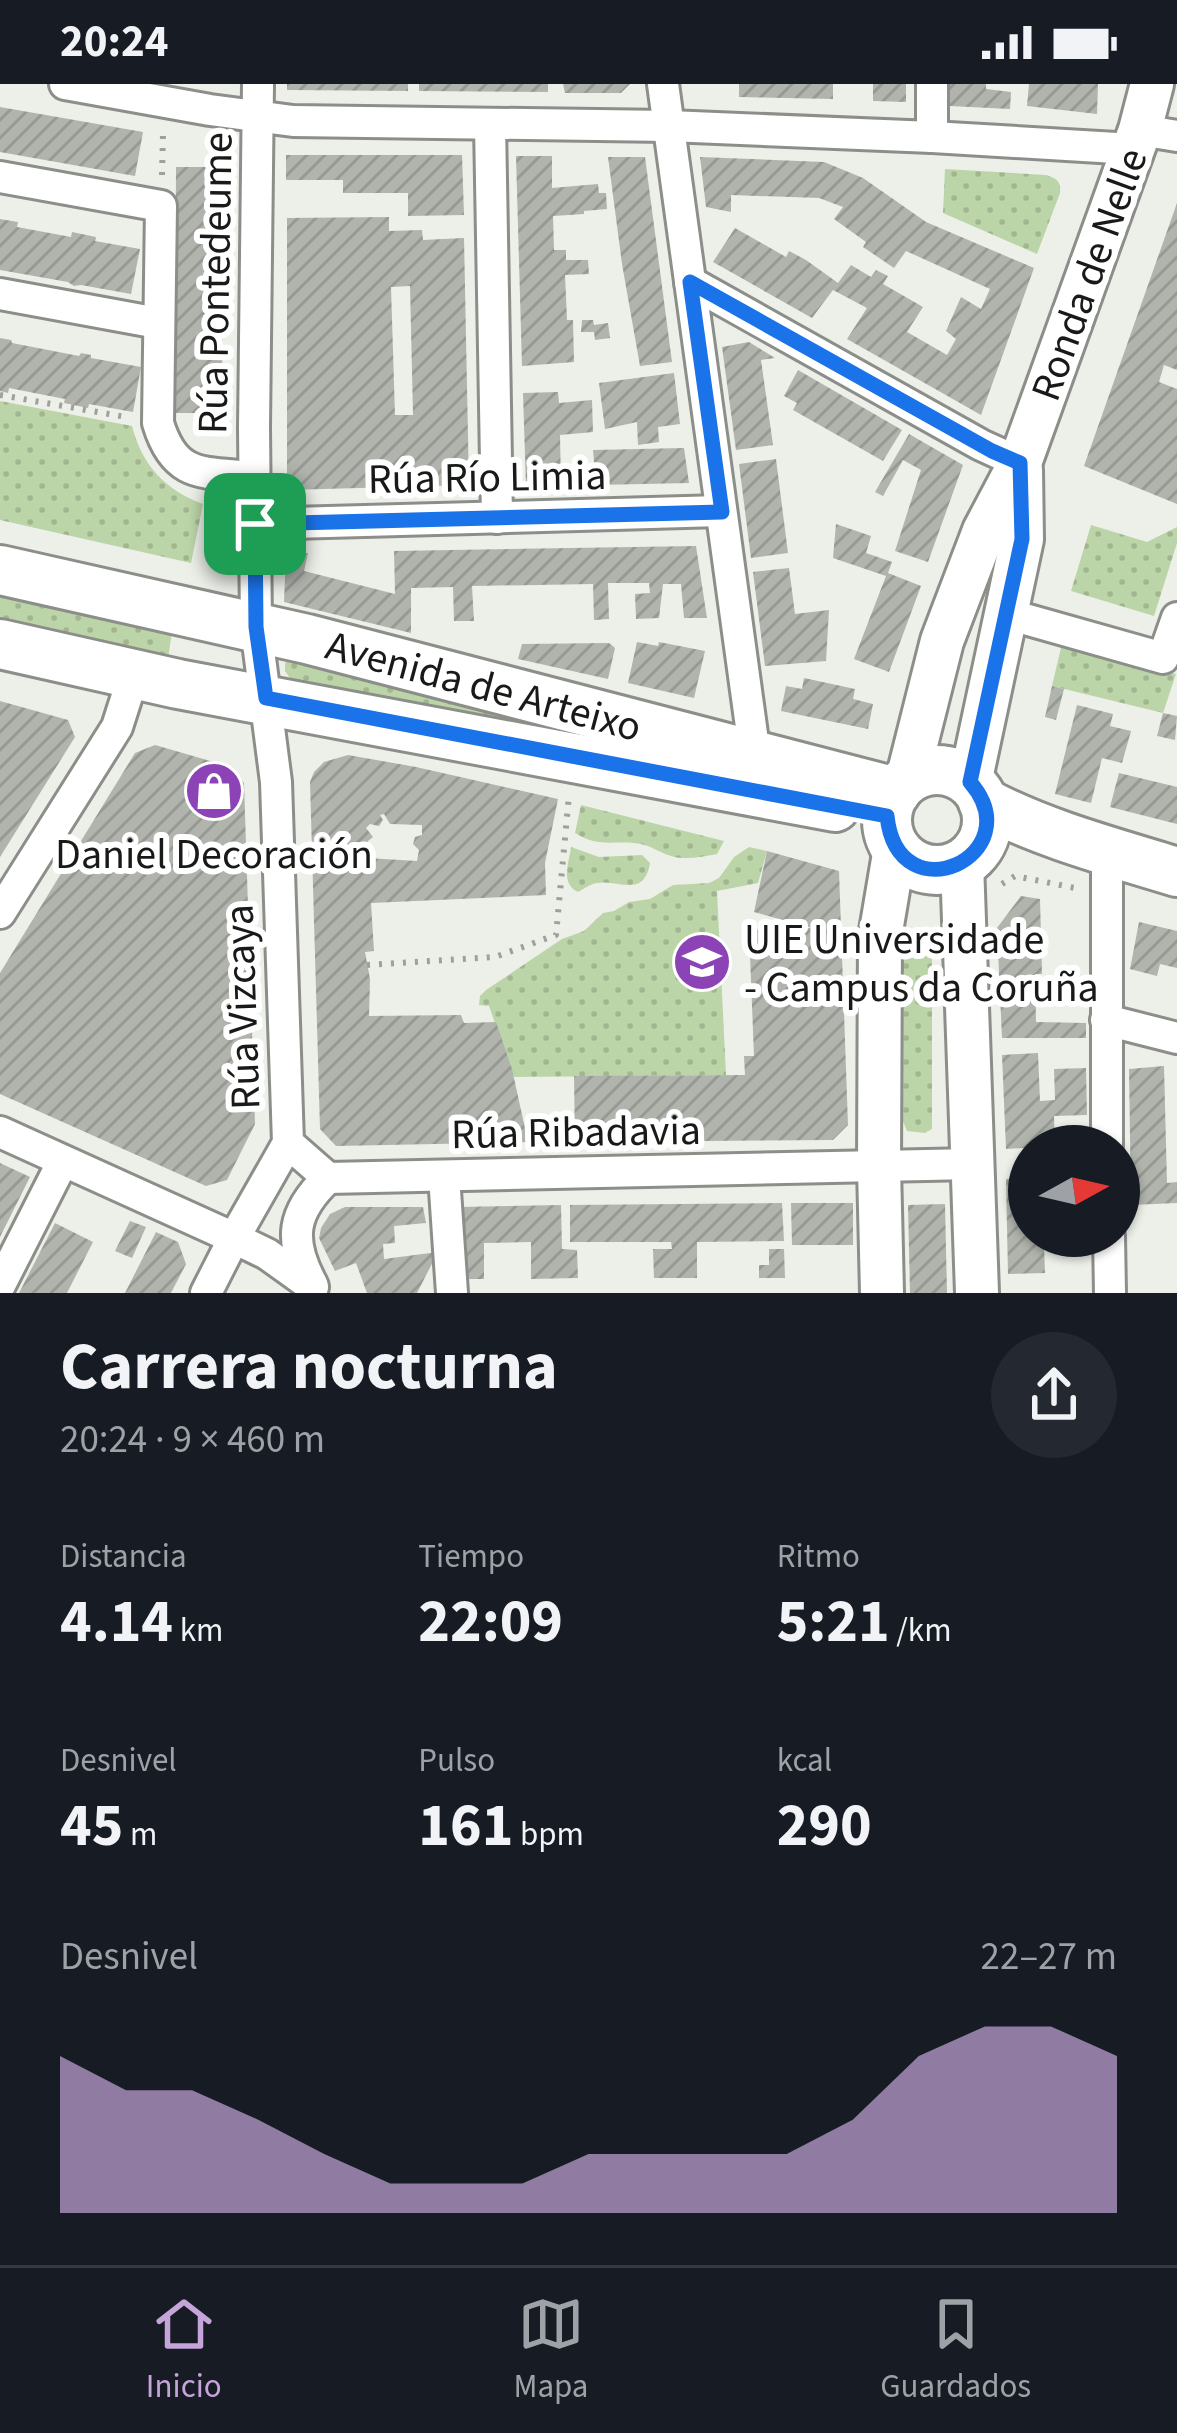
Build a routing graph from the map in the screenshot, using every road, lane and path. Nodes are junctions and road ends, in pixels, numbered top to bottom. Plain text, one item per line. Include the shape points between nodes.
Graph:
1 (65, 84) edge
2 (259, 84) edge
3 (662, 84) edge
4 (932, 84) edge
5 (1152, 84) edge
6 (258, 117) junction
7 (490, 124) junction
8 (669, 126) junction
9 (163, 131) dead end
10 (932, 137) junction
11 (1150, 138) edge
12 (0, 177) edge
13 (161, 206) junction
14 (690, 282) junction
15 (0, 294) edge
16 (158, 323) junction
17 (0, 395) edge
18 (158, 423) junction
19 (1020, 463) junction
20 (254, 477) junction
21 (722, 512) junction
22 (497, 518) junction
23 (255, 524) junction
24 (0, 570) edge
25 (1007, 614) junction
26 (1177, 618) edge
27 (256, 627) junction
28 (0, 644) edge
29 (1170, 660) edge
30 (134, 674) junction
31 (266, 698) junction
32 (755, 756) junction
33 (568, 795) dead end
34 (896, 809) junction
35 (977, 837) junction
36 (1177, 875) edge
37 (1107, 879) junction
38 (0, 914) edge
39 (368, 965) dead end
40 (1106, 1020) junction
41 (1177, 1038) edge
42 (1107, 1125) edge
43 (0, 1132) edge
44 (288, 1143) junction
45 (64, 1161) junction
46 (973, 1164) junction
47 (879, 1167) junction
48 (444, 1176) junction
49 (328, 1178) junction
50 (234, 1238) junction
51 (1109, 1257) edge
52 (0, 1285) edge
53 (308, 1291) edge
54 (206, 1293) edge
55 (452, 1293) edge
56 (882, 1293) edge
57 (977, 1293) edge
58 (1110, 1293) edge

1 - 6 street
2 - 6 street, Rúa Pontedeume
3 - 8 street
4 - 10 street
5 - 11 street, Ronda de Nelle
6 - 7 street
6 - 20 street, Rúa Pontedeume
7 - 8 street
7 - 22 street
8 - 10 street
8 - 14 street
9 - 13 path
10 - 11 street
11 - 19 street, Ronda de Nelle
12 - 13 street
13 - 16 street
14 - 19 street
14 - 21 street
15 - 16 street
16 - 18 street
17 - 18 path
18 - 20 street via 181,464
19 - 25 street, Ronda de Nelle via 1022,539
19 - 34 street, Ronda de Nelle via 942,640
20 - 23 street, Rúa Pontedeume
21 - 22 street, Rúa Río Limia
21 - 32 street
22 - 23 street, Rúa Río Limia
23 - 27 street, Rúa Pontedeume
24 - 27 main road, Avenida de Arteixo
25 - 29 street
25 - 35 street, Ronda de Nelle
26 - 29 street
27 - 31 street, Rúa Pontedeume
27 - 32 main road, Avenida de Arteixo
28 - 30 main road, Avenida de Arteixo
30 - 31 main road, Avenida de Arteixo
30 - 38 street via 117,727
31 - 34 main road, Avenida de Arteixo
31 - 44 street, Rúa Vizcaya
32 - 34 main road, Avenida de Arteixo
33 - 39 path via 556,935 495,956
34 - 35 main road via 906,859 919,867 948,869
34 - 35 main road via 923,772 956,774
34 - 47 street, Ronda de Nelle via 880,938
35 - 36 main road via 1007,814
35 - 37 main road via 1059,855
35 - 37 path via 1015,876
35 - 46 street, Ronda de Nelle
36 - 37 main road
37 - 40 street
40 - 41 street
40 - 42 street
43 - 45 street
44 - 49 street
44 - 50 street, Rúa Vizcaya
45 - 50 street
45 - 52 street
46 - 47 street
46 - 57 street, Ronda de Nelle
47 - 48 street, Rúa Ribadavia
47 - 56 street, Ronda de Nelle
48 - 49 street, Rúa Ribadavia
48 - 55 street
49 - 53 street via 299,1217 297,1251
50 - 53 street
50 - 54 street, Rúa Vizcaya
51 - 58 street

